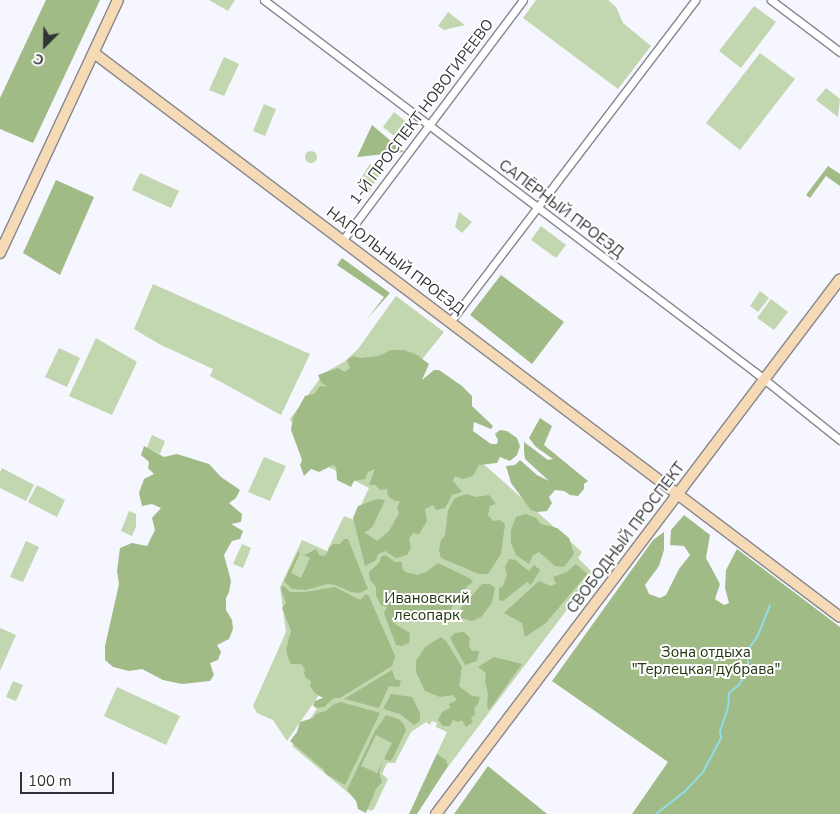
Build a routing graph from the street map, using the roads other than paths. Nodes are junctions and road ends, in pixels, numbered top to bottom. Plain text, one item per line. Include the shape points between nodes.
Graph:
1 (118, 0) edge
2 (264, 0) edge
3 (523, 0) edge
4 (695, 0) edge
5 (771, 0) edge
6 (840, 52) edge
7 (94, 53) junction
8 (429, 126) junction
9 (538, 209) junction
10 (342, 241) junction
11 (0, 253) edge
12 (840, 280) edge
13 (450, 322) junction
14 (765, 380) junction
15 (840, 440) edge
16 (678, 493) junction
17 (840, 617) edge
18 (436, 814) edge

1 - 7 street
2 - 8 street, САПЁРНЫЙ ПРОЕЗД
3 - 8 street, 1-Й ПРОСПЕКТ НОВОГИРЕЕВО
4 - 9 street
5 - 6 street
7 - 10 street, НАПОЛЬНЫЙ ПРОЕЗД
7 - 11 street
8 - 9 street, САПЁРНЫЙ ПРОЕЗД
8 - 10 street, 1-Й ПРОСПЕКТ НОВОГИРЕЕВО
9 - 13 street
9 - 14 street, САПЁРНЫЙ ПРОЕЗД
10 - 13 street, НАПОЛЬНЫЙ ПРОЕЗД
12 - 14 street, СВОБОДНЫЙ ПРОСПЕКТ
13 - 16 street, НАПОЛЬНЫЙ ПРОЕЗД
14 - 15 street, САПЁРНЫЙ ПРОЕЗД
14 - 16 street, СВОБОДНЫЙ ПРОСПЕКТ
16 - 17 street, НАПОЛЬНЫЙ ПРОЕЗД
16 - 18 street, СВОБОДНЫЙ ПРОСПЕКТ

